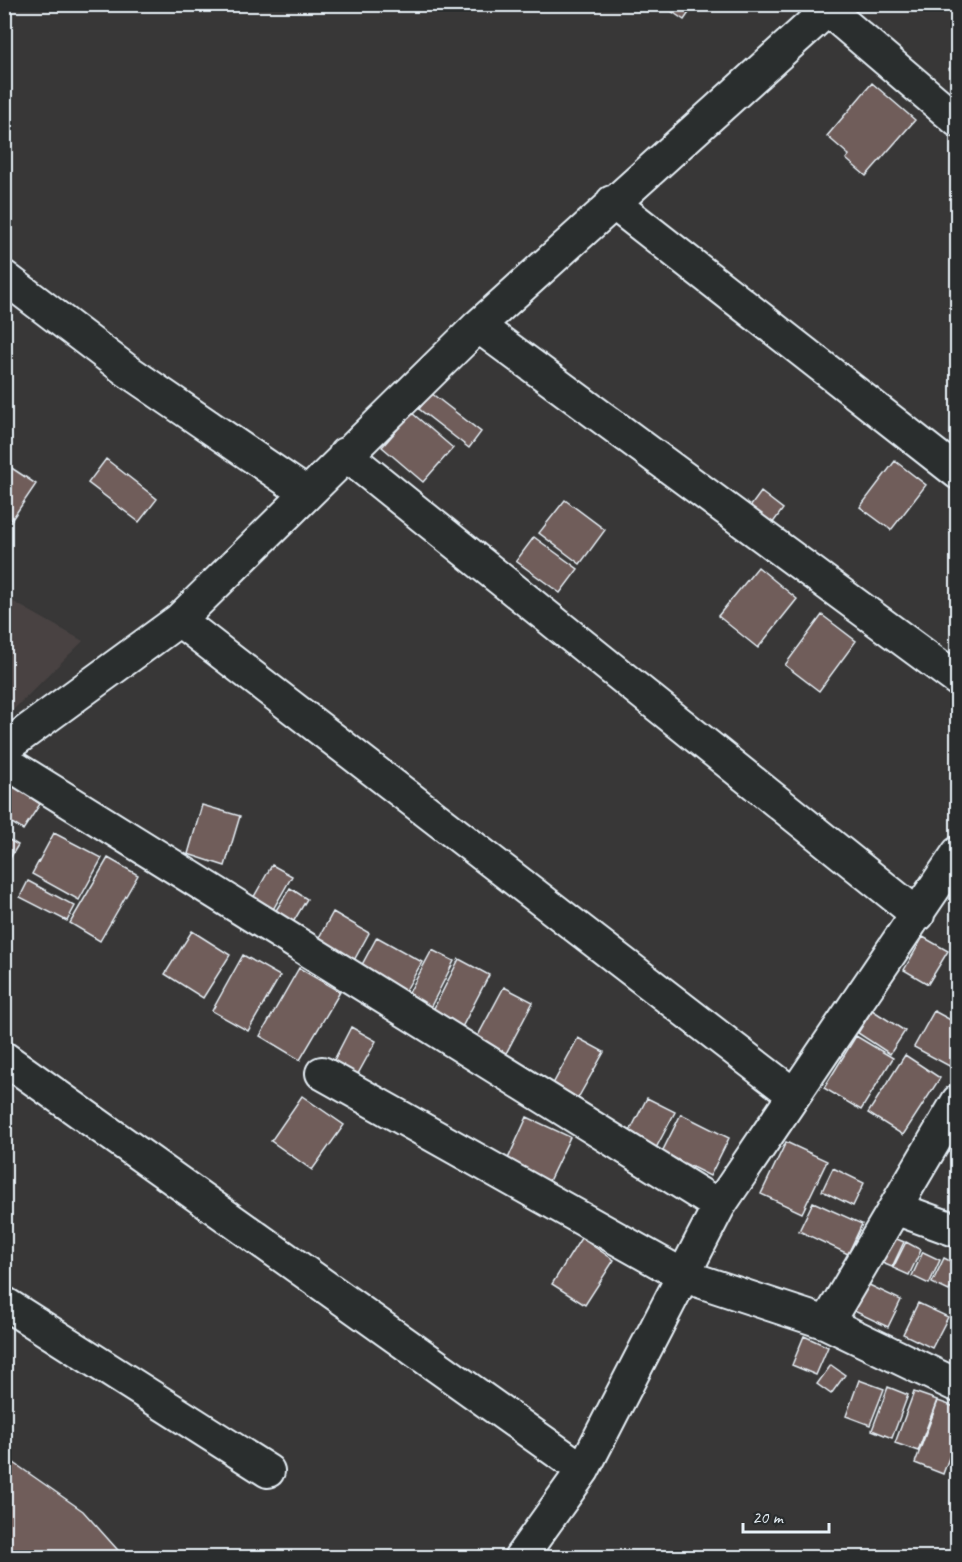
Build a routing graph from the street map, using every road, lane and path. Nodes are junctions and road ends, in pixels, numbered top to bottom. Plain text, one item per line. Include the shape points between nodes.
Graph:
1 (831, 7) edge
2 (957, 121) edge
3 (612, 202) junction
4 (4, 278) edge
5 (478, 326) junction
6 (345, 454) junction
7 (957, 473) edge
8 (306, 493) junction
9 (178, 620) junction
10 (957, 680) edge
11 (4, 748) edge
12 (4, 760) edge
13 (957, 853) edge
14 (918, 915) junction
15 (4, 1058) edge
16 (322, 1073) dead end
17 (794, 1095) junction
18 (957, 1101) edge
19 (718, 1206) junction
20 (895, 1208) junction
21 (957, 1231) edge
22 (684, 1276) junction
23 (4, 1303) edge
24 (827, 1323) junction
25 (957, 1386) edge
26 (583, 1470) junction
27 (268, 1472) dead end
28 (520, 1557) edge

1 - 2 street
1 - 3 street
3 - 5 street
3 - 7 street
4 - 8 street via 125,369
5 - 6 street
5 - 10 street
6 - 8 street
6 - 14 street
8 - 9 street
9 - 11 street
9 - 17 street
12 - 19 street
13 - 14 street
14 - 17 street
15 - 26 street
16 - 22 street
17 - 19 street
18 - 20 street
19 - 22 street
20 - 21 street
20 - 24 street
22 - 24 street
22 - 26 street
23 - 27 street
24 - 25 street
26 - 28 street

